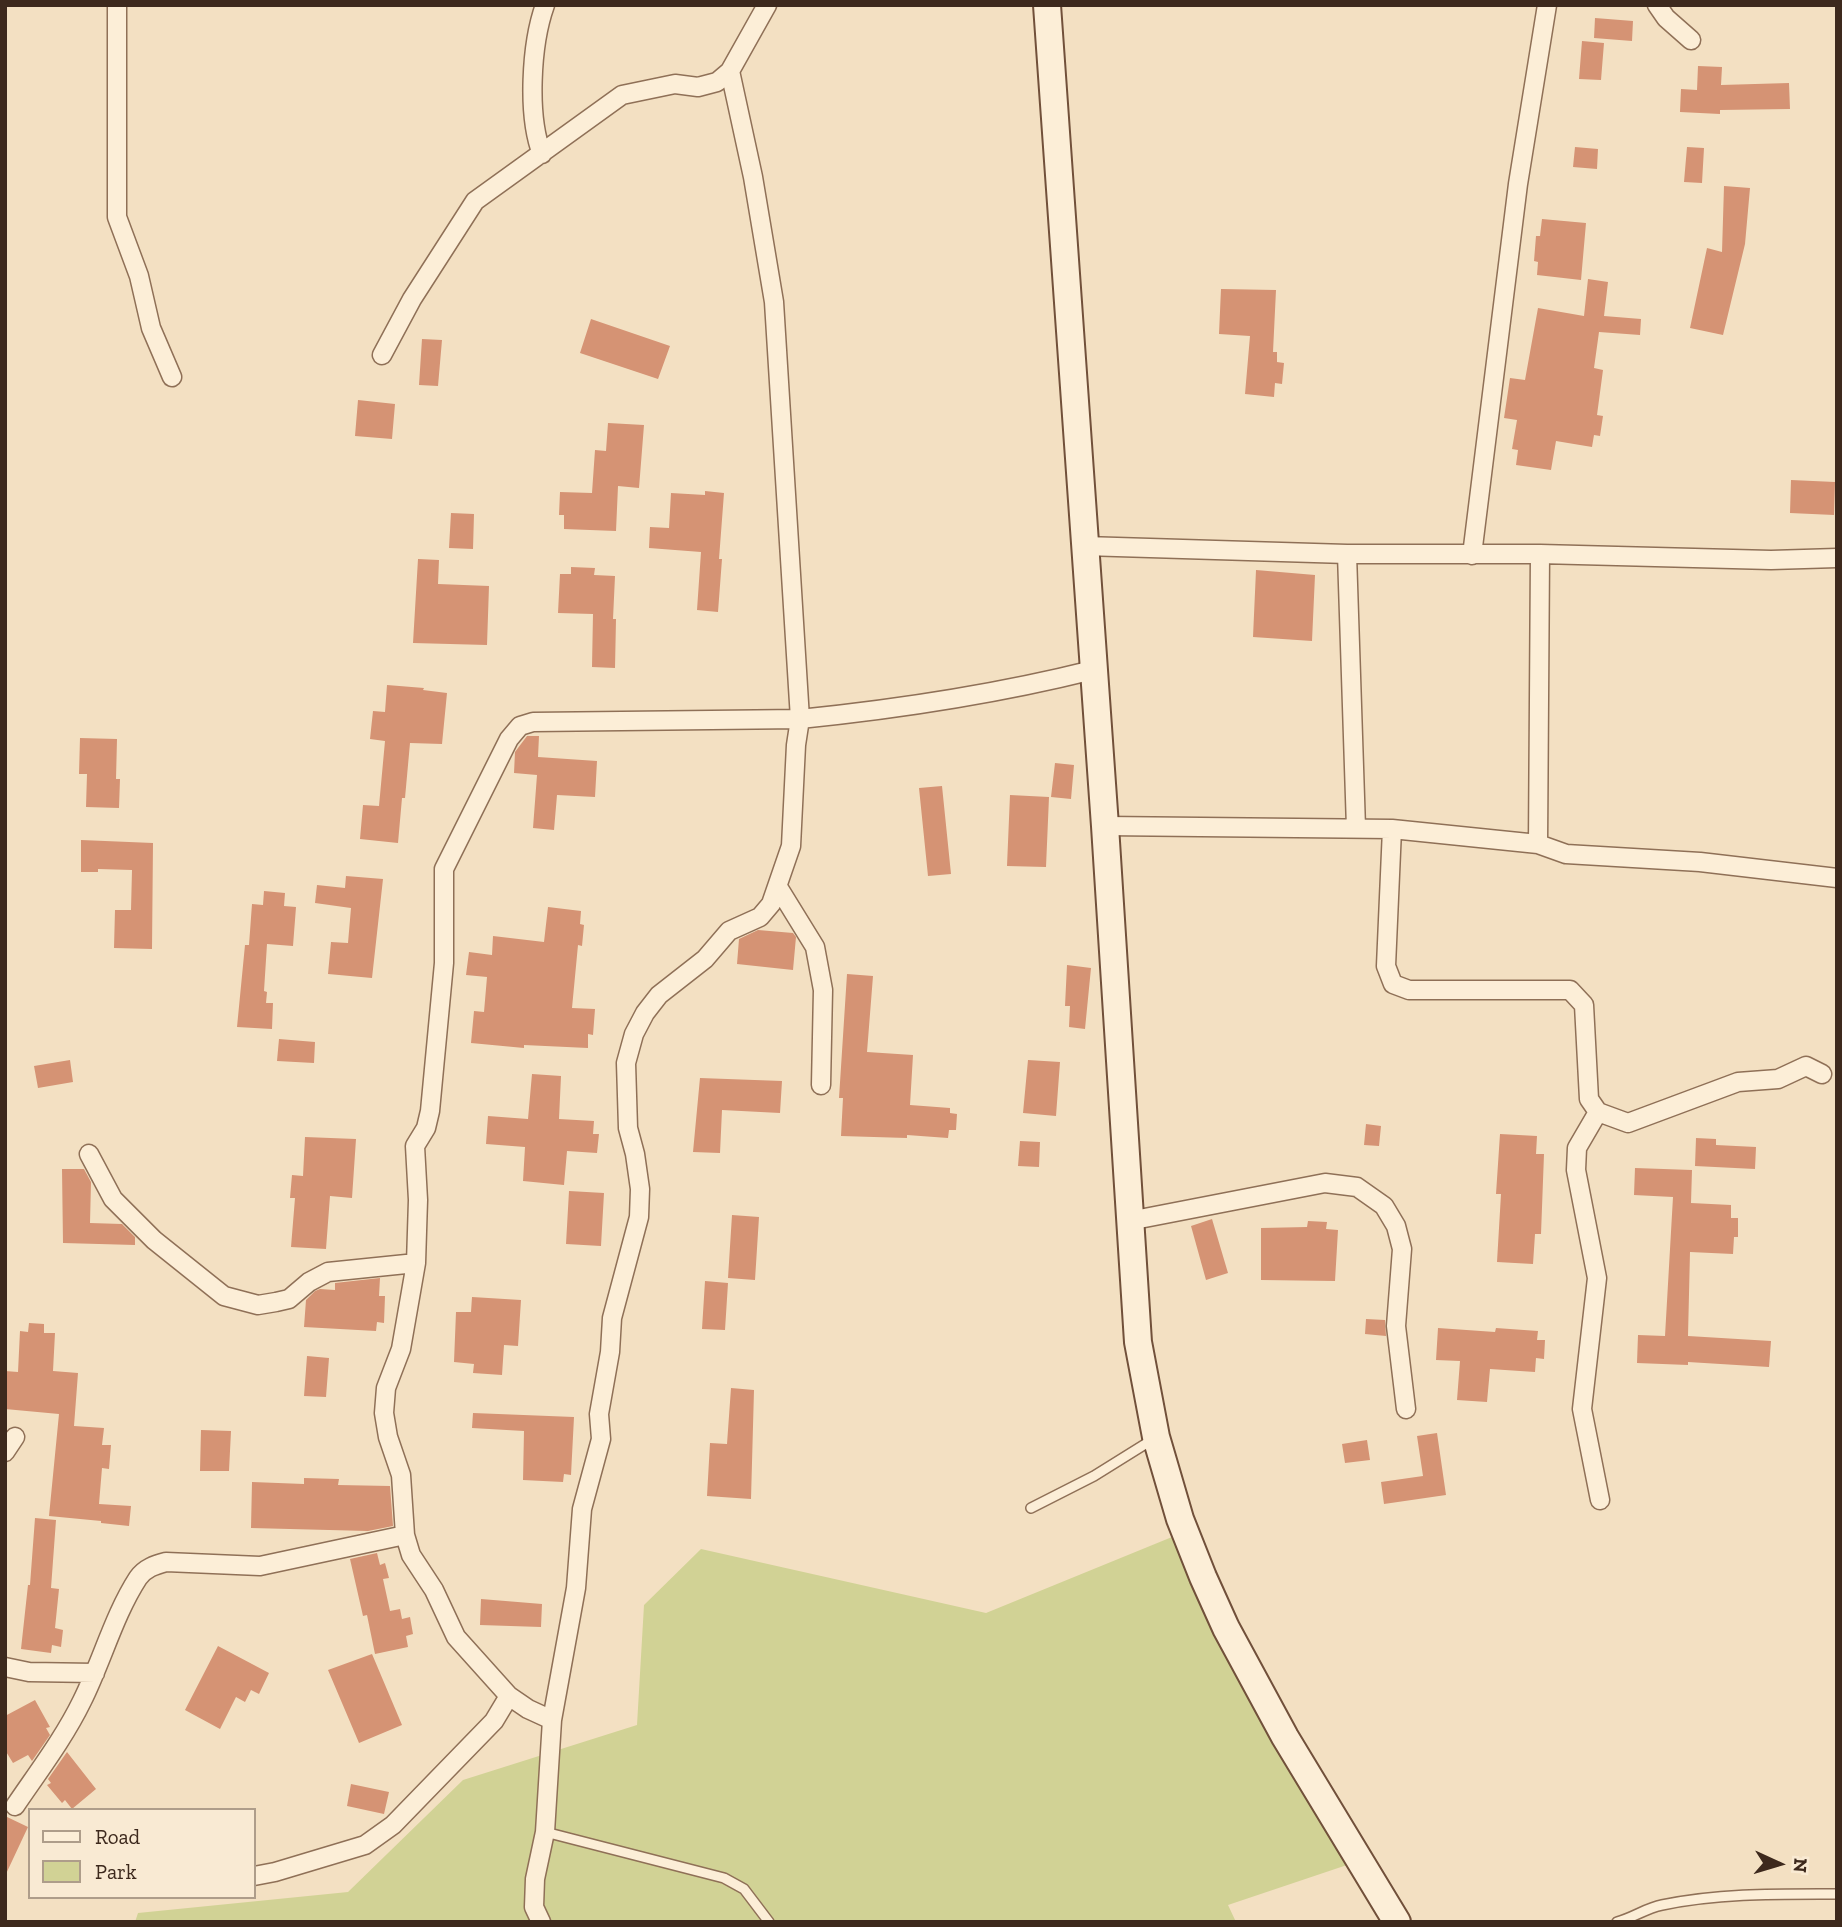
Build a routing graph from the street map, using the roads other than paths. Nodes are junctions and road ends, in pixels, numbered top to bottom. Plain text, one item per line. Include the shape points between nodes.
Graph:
1 (117, 5) edge
2 (545, 5) edge
3 (767, 5) edge
4 (1047, 5) edge
5 (1547, 5) edge
6 (1657, 5) edge
7 (1691, 40) dead end
8 (730, 71) junction
9 (542, 154) junction
10 (382, 355) dead end
11 (172, 377) dead end
12 (1084, 546) junction
13 (1346, 554) junction
14 (1540, 554) junction
15 (1472, 555) junction
16 (1837, 558) edge
17 (1093, 670) junction
18 (800, 719) junction
19 (1105, 826) junction
20 (1356, 828) junction
21 (1391, 829) junction
22 (1538, 845) junction
23 (1837, 878) edge
24 (778, 887) junction
25 (1822, 1074) dead end
26 (821, 1085) dead end
27 (1598, 1112) junction
28 (89, 1154) dead end
29 (1129, 1221) junction
30 (416, 1263) junction
31 (1406, 1409) dead end
32 (1156, 1437) junction
33 (1600, 1500) dead end
34 (1031, 1508) dead end
35 (405, 1535) junction
36 (5, 1667) edge
37 (95, 1673) junction
38 (509, 1696) junction
39 (552, 1720) junction
40 (17, 1806) edge
41 (545, 1832) junction
42 (256, 1876) edge
43 (1837, 1894) edge
44 (541, 1922) edge
45 (769, 1922) edge
46 (1397, 1922) edge
47 (1616, 1922) edge

1 - 11 street via 117,217
2 - 9 street via 537,28 534,74 534,122
3 - 8 street
4 - 12 main road
5 - 15 street via 1518,184
6 - 7 street
8 - 9 street via 717,82 698,87 675,84 622,94
8 - 18 street via 774,302
9 - 10 street via 475,201
12 - 13 street
12 - 17 main road
13 - 15 street
13 - 20 street
14 - 15 street
14 - 16 street
14 - 22 street
17 - 18 street via 915,705
17 - 19 main road
18 - 24 street via 791,846
18 - 30 street via 533,722 520,726 509,739 444,869 444,963 430,1111 415,1146
19 - 20 street
19 - 29 main road
20 - 21 street
21 - 22 street
21 - 27 street via 1387,966 1393,984 1409,990 1570,990 1584,1005 1589,1100
22 - 23 street via 1566,854 1700,862
24 - 26 street via 814,947 823,990
24 - 39 street via 760,917 729,931 705,959 659,995 631,1044 626,1063 628,1128 640,1210 612,1318 599,1414 601,1439 582,1509 576,1588
25 - 27 street via 1806,1066 1778,1079 1738,1082 1628,1123
27 - 33 street via 1577,1148 1576,1170 1597,1278 1582,1409
28 - 30 street via 113,1199 154,1240 224,1296 267,1304 289,1299 328,1272
29 - 31 street via 1325,1183 1357,1187 1384,1206 1402,1249 1396,1326
29 - 32 main road via 1138,1342
30 - 35 street via 384,1413 401,1475
32 - 34 lane
32 - 46 main road via 1180,1519 1226,1628 1285,1737
35 - 37 street via 260,1566 166,1562 153,1566 140,1575 130,1593
35 - 38 street via 411,1555 456,1637
36 - 37 street
37 - 40 street
38 - 39 street
38 - 42 street via 494,1721 393,1825 365,1845
39 - 41 street
41 - 44 street via 535,1879 534,1908
41 - 45 lane via 724,1878 744,1889
43 - 47 lane via 1713,1897 1660,1905

